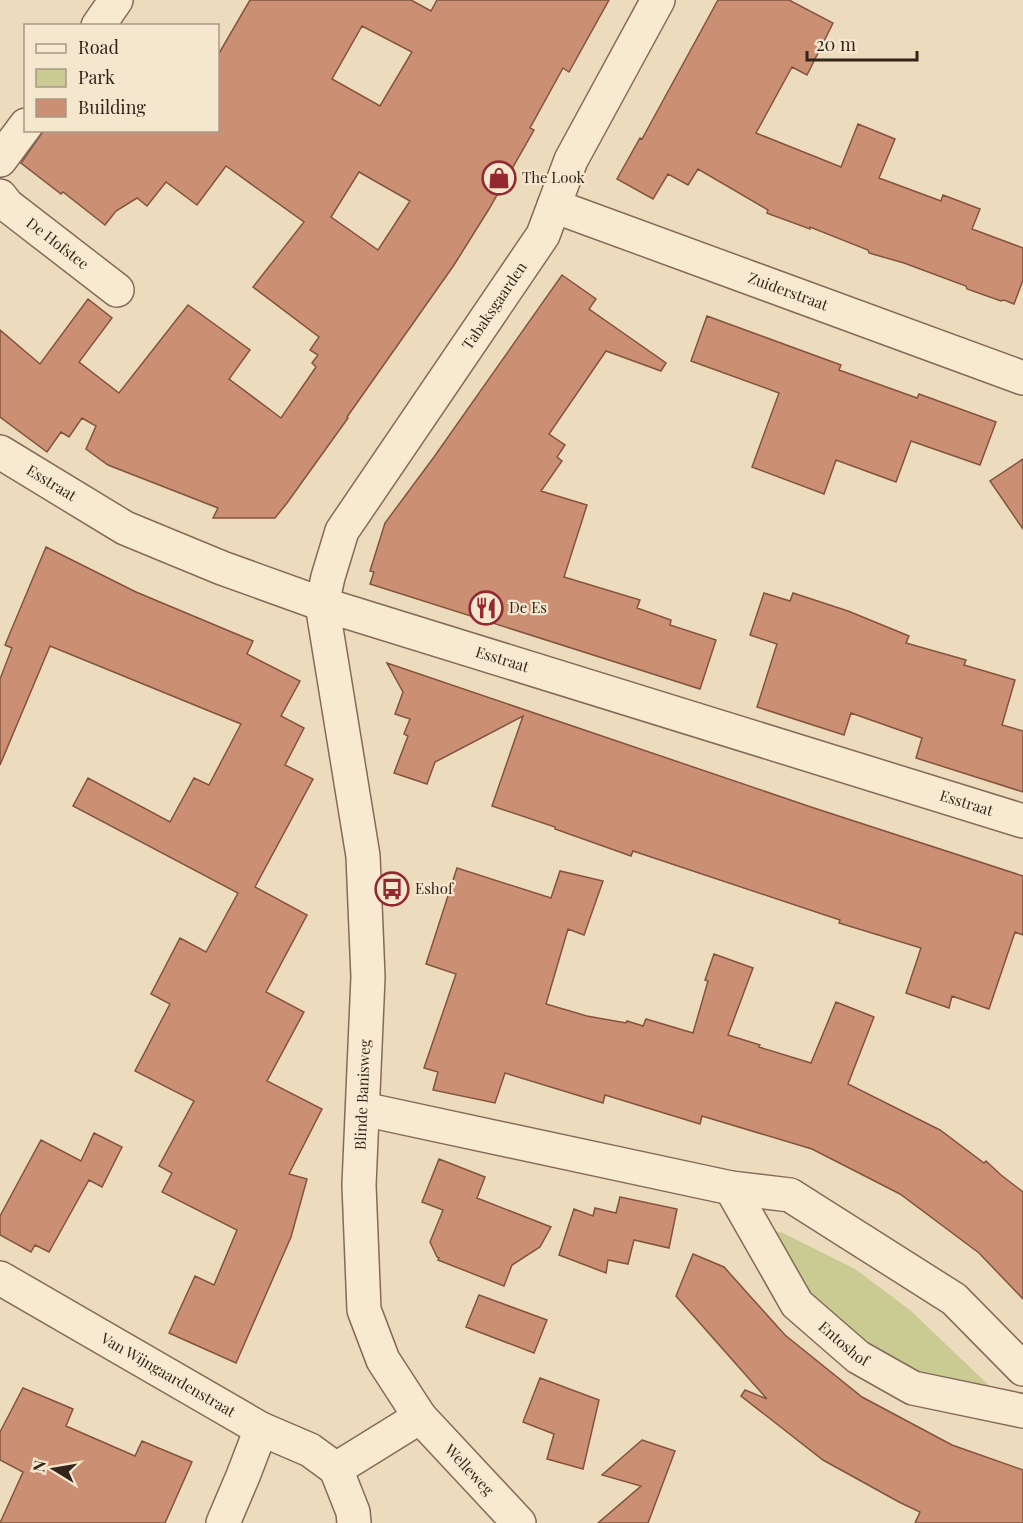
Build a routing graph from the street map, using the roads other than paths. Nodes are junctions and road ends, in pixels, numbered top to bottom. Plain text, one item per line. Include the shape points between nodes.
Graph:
1 (116, 0) edge
2 (658, 0) edge
3 (99, 24) edge
4 (24, 128) edge
5 (0, 160) edge
6 (0, 196) edge
7 (554, 206) junction
8 (117, 290) dead end
9 (1023, 378) edge
10 (0, 452) edge
11 (322, 604) junction
12 (1023, 821) edge
13 (363, 1109) junction
14 (731, 1188) junction
15 (0, 1278) edge
16 (1023, 1369) edge
17 (1023, 1411) edge
18 (420, 1417) junction
19 (261, 1429) junction
20 (336, 1469) junction
21 (223, 1523) edge
22 (354, 1523) edge
23 (519, 1523) edge

1 - 3 street
2 - 7 street, Tabaksgaarden via 571,160
4 - 5 street
6 - 8 street, De Hofstee
7 - 9 street, Zuiderstraat
7 - 11 street, Tabaksgaarden via 543,235 342,531
10 - 11 street, Esstraat via 125,528
11 - 12 street, Esstraat
11 - 13 street, Blinde Banisweg via 363,856 368,977
13 - 14 street
13 - 18 street, Blinde Banisweg via 359,1185 364,1310 383,1360
14 - 16 street via 790,1195 954,1299
14 - 17 street, Entoshof via 797,1304 858,1357 913,1388
15 - 19 street, Van Wijngaardenstraat
18 - 20 street
18 - 23 street, Welleweg
19 - 20 street, Van Wijngaardenstraat via 310,1450
19 - 21 street
20 - 22 street

